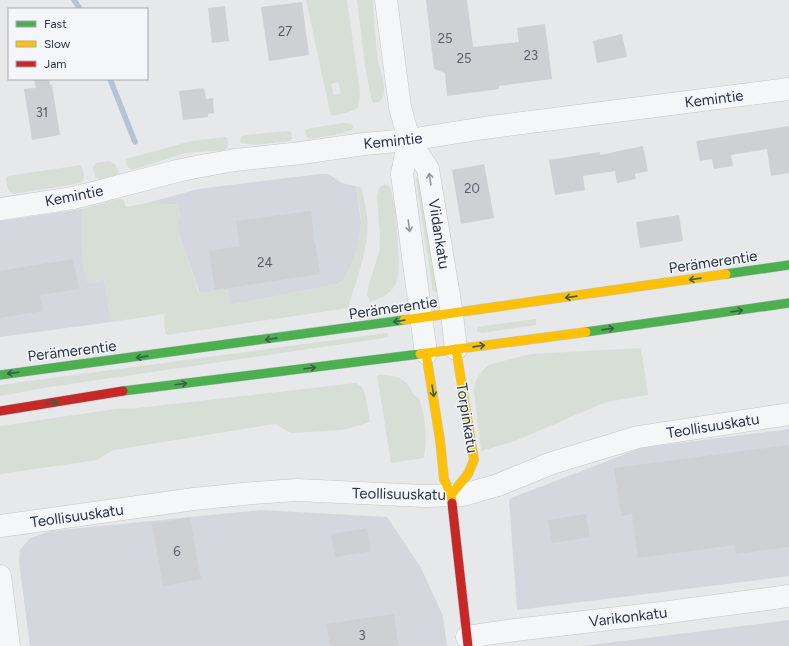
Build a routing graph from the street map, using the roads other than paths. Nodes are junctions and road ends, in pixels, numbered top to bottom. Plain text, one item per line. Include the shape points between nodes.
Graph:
1 (386, 0) edge
2 (789, 89) edge
3 (409, 140) junction
4 (0, 209) edge
5 (789, 265) edge
6 (789, 303) edge
7 (454, 332) junction
8 (424, 336) junction
9 (0, 375) edge
10 (0, 411) edge
11 (789, 414) edge
12 (451, 495) junction
13 (0, 526) edge
14 (0, 576) edge
15 (789, 596) edge
16 (468, 641) edge
17 (8, 646) edge

1 - 3 street, Viidankatu via 400,107
2 - 3 street, Kemintie
3 - 4 street, Kemintie via 196,166 73,198
7 -> 3 street, Viidankatu via 428,169
3 -> 8 street, Viidankatu via 402,174
5 -> 7 main road, Perämerentie
7 -> 6 main road, Perämerentie via 637,325
7 - 8 main road, Perämerentie
7 - 8 main road, Perämerentie
7 - 12 main road, Torpinkatu via 474,460 468,474
8 -> 9 main road, Perämerentie via 121,359
10 -> 8 main road, Perämerentie
8 -> 12 main road, Torpinkatu via 444,479
11 - 12 street, Teollisuuskatu via 638,437 552,463 498,486 463,495
12 - 13 street, Teollisuuskatu via 297,490 253,493
12 - 16 main road, Torpinkatu
14 - 17 street
15 - 16 street, Varikonkatu via 515,630

